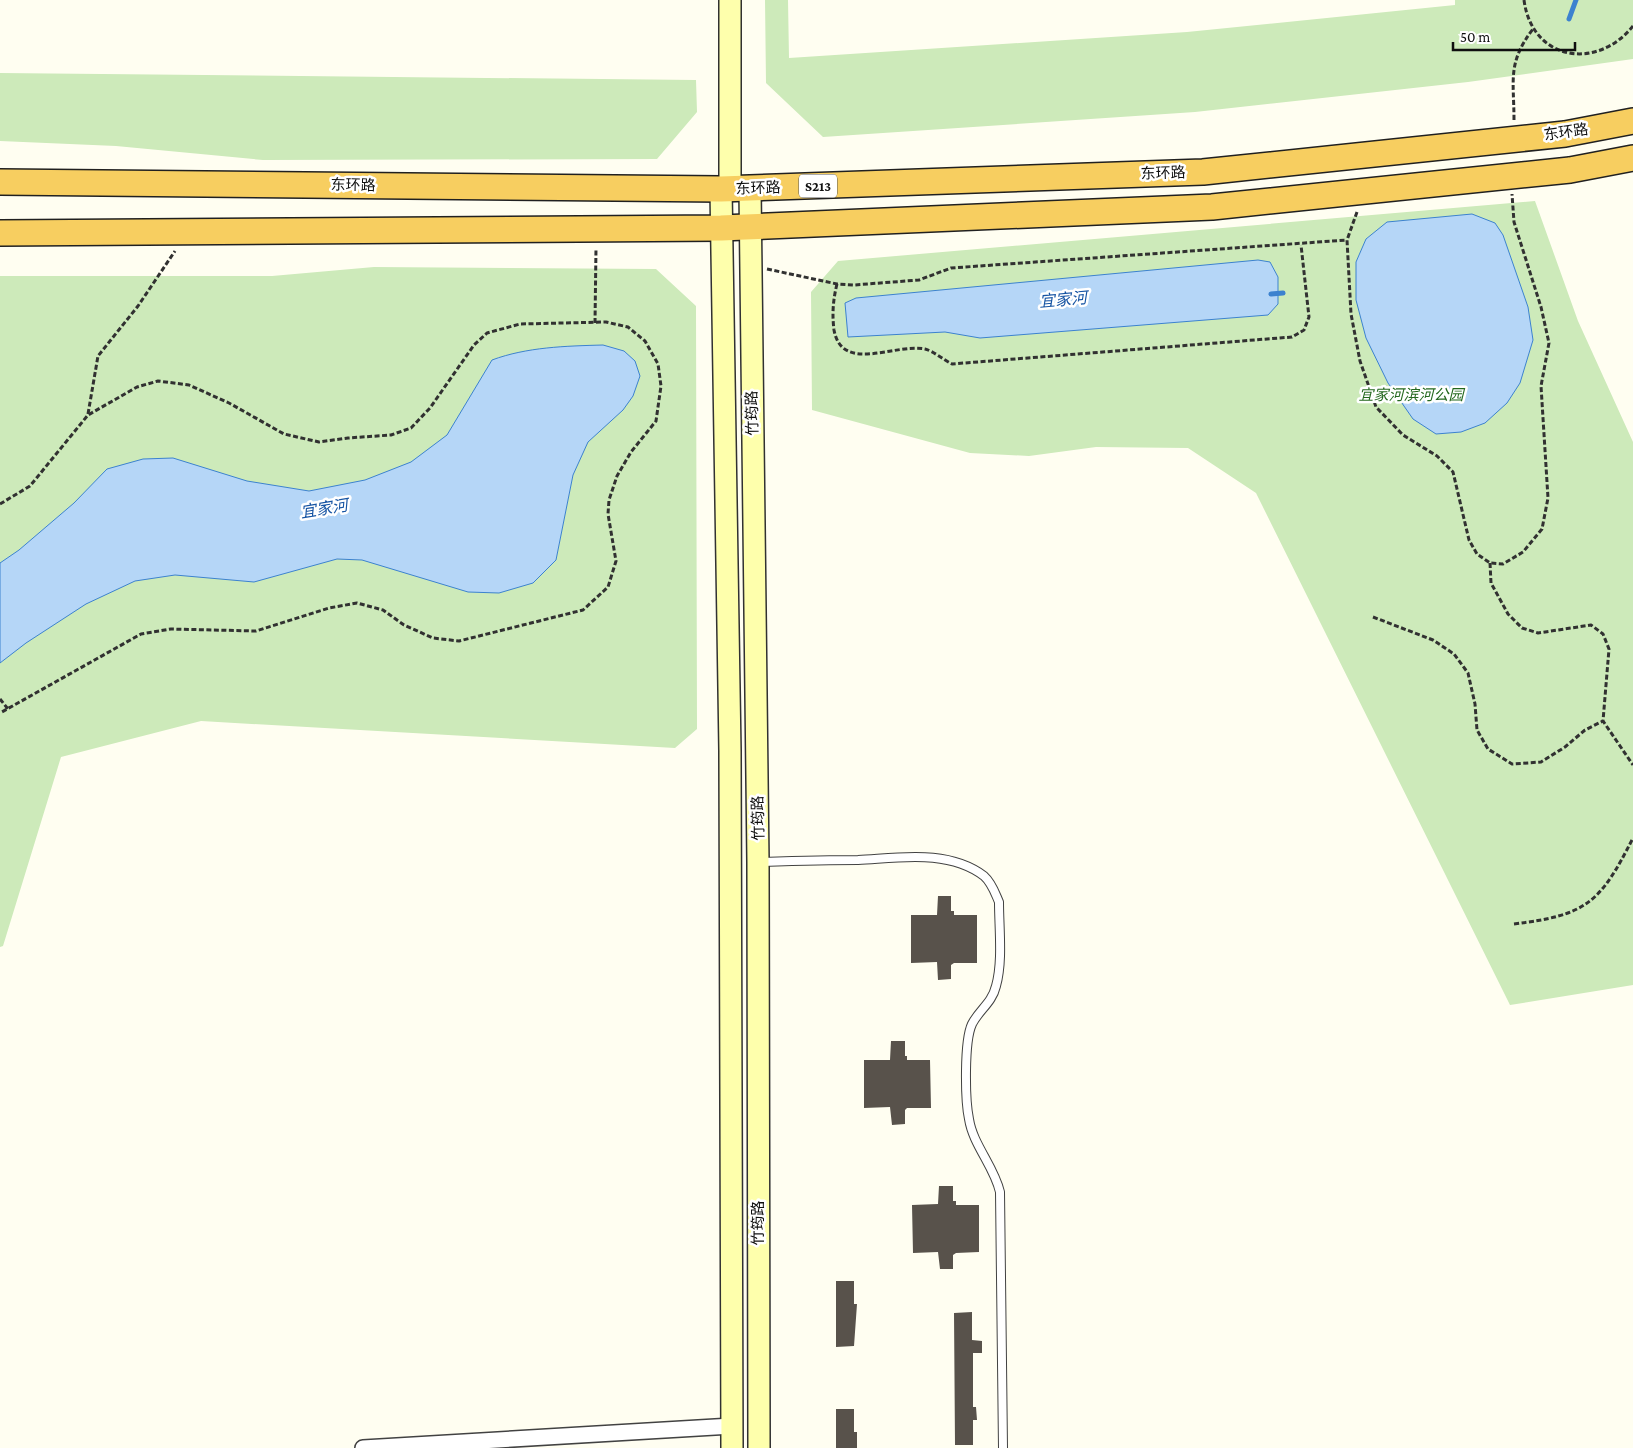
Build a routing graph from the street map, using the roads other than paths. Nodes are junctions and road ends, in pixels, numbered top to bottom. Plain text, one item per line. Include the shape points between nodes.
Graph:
1 (730, 0) edge
2 (1633, 121) edge
3 (1633, 158) edge
4 (0, 182) edge
5 (734, 189) junction
6 (750, 227) junction
7 (721, 228) junction
8 (0, 233) edge
9 (758, 862) junction
10 (732, 1426) junction
11 (363, 1448) edge
12 (732, 1448) edge
13 (758, 1448) edge
14 (1003, 1448) edge

1 - 5 main road, 竹筠路
2 - 5 highway, 东环路 / S213 via 1565,134 1203,172
3 - 6 highway via 1570,170 1212,207
4 - 5 highway, 东环路 / S213
5 - 6 main road, 竹筠路
5 - 7 main road, 竹筠路
6 - 7 highway
6 - 9 main road, 竹筠路
7 - 8 highway
7 - 10 main road, 竹筠路 via 730,761
9 - 13 main road, 竹筠路
9 - 14 lane via 903,856 934,858 986,877 995,892 999,902 998,977 993,998 975,1018 968,1034 968,1109 971,1127 1000,1192
10 - 11 street
10 - 12 main road, 竹筠路

